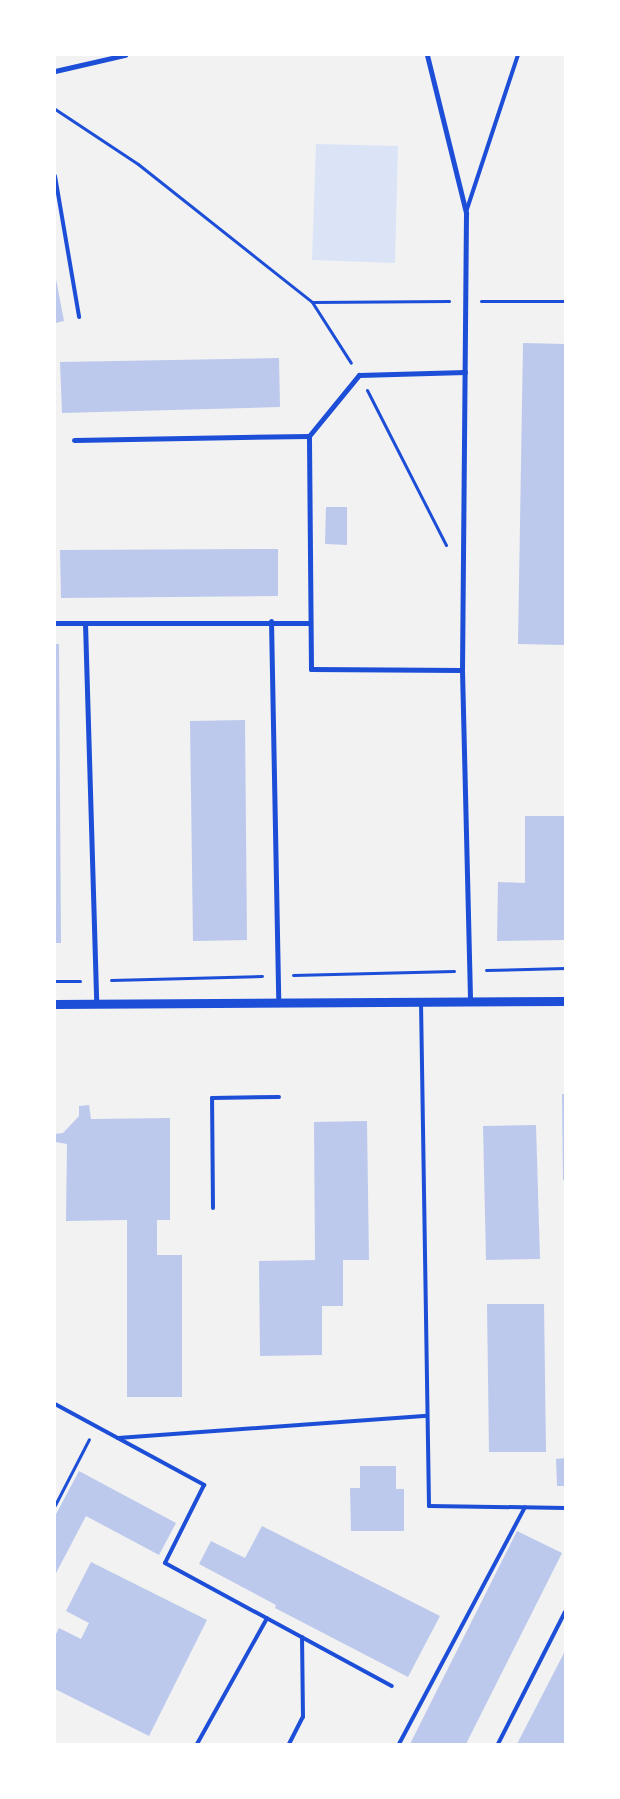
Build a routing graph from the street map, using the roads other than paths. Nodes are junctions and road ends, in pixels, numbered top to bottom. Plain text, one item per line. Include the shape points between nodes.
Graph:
1 (125, 55) edge
2 (427, 55) edge
3 (518, 55) edge
4 (55, 72) edge
5 (55, 176) edge
6 (466, 212) junction
7 (79, 317) dead end
8 (465, 372) junction
9 (310, 436) junction
10 (74, 440) dead end
11 (271, 621) junction
12 (85, 623) junction
13 (310, 623) junction
14 (55, 624) edge
15 (462, 670) junction
16 (470, 1001) junction
17 (565, 1001) edge
18 (278, 1002) junction
19 (422, 1002) junction
20 (55, 1004) edge
21 (96, 1004) junction
22 (279, 1097) dead end
23 (213, 1208) dead end
24 (55, 1404) edge
25 (428, 1416) junction
26 (118, 1438) junction
27 (525, 1507) junction
28 (565, 1508) edge
29 (565, 1612) edge
30 (267, 1618) junction
31 (302, 1637) junction
32 (392, 1686) dead end
33 (197, 1744) edge
34 (289, 1744) edge
35 (399, 1744) edge
36 (498, 1744) edge

1 - 4 street
2 - 6 street
3 - 6 lane
5 - 7 lane
6 - 8 street
8 - 9 street via 359,375
8 - 15 street
9 - 10 street
9 - 13 street
11 - 12 street
11 - 13 street
11 - 18 street
12 - 14 street
12 - 21 street
13 - 15 street via 311,668
15 - 16 street
16 - 17 street
16 - 19 street
18 - 19 street
18 - 21 street
19 - 25 lane
20 - 21 street
22 - 23 lane via 212,1098
24 - 26 lane
25 - 26 lane
25 - 27 lane via 429,1506
26 - 30 lane via 204,1485 165,1563
27 - 28 lane
27 - 35 lane
29 - 36 lane
30 - 31 lane
30 - 33 lane
31 - 32 lane
31 - 34 lane via 303,1717

